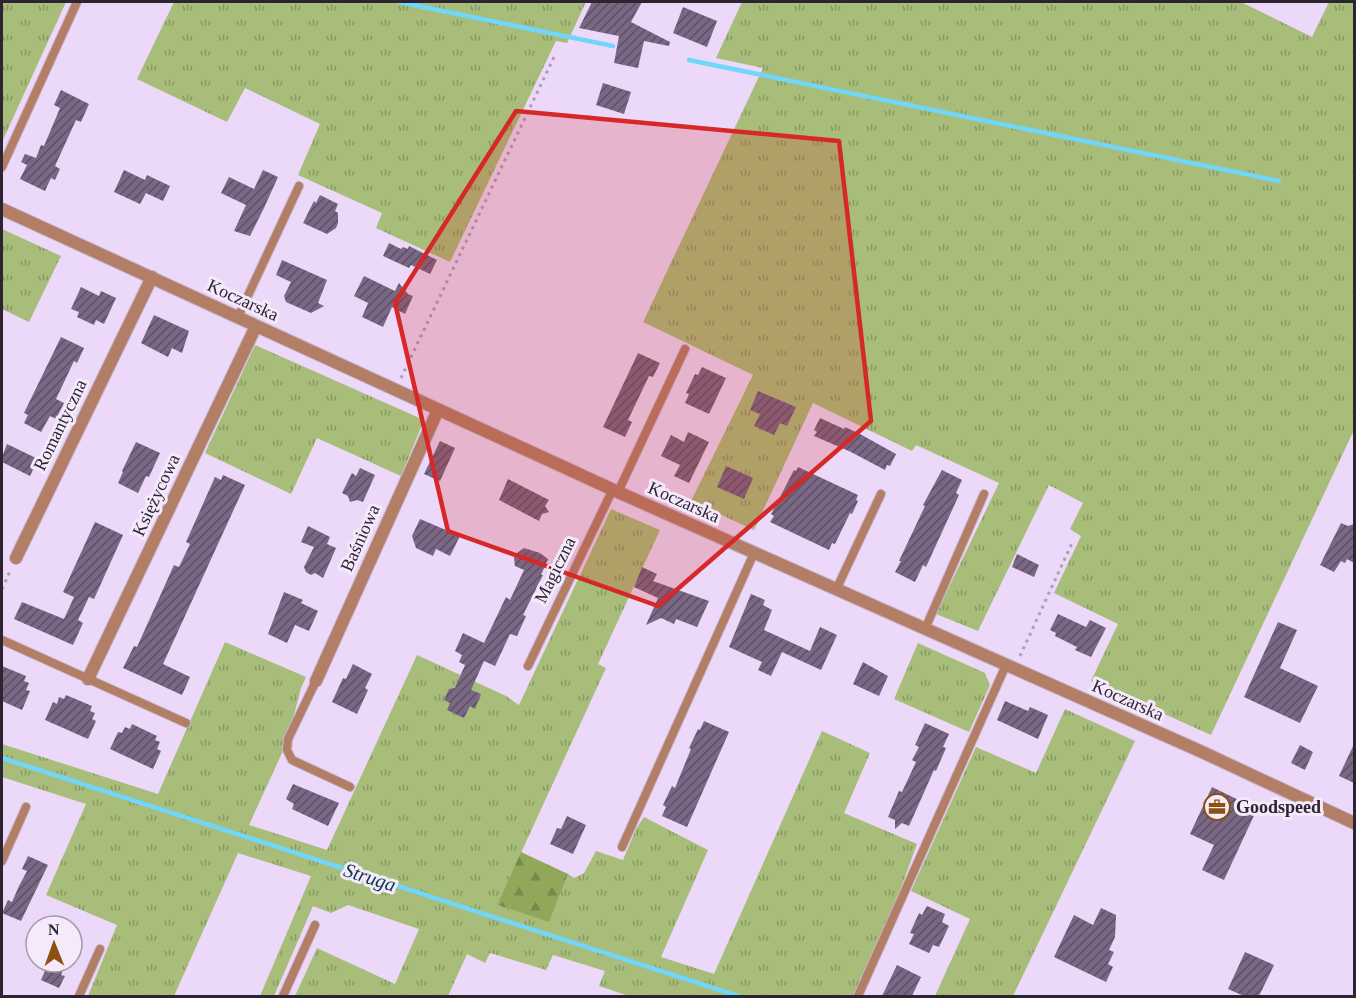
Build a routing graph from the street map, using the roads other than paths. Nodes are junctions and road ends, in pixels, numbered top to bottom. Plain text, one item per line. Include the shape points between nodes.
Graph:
1 (77, 2) edge
2 (2, 167) edge
3 (299, 186) dead end
4 (2, 209) edge
5 (152, 278) junction
6 (238, 317) junction
7 (256, 326) junction
8 (685, 349) dead end
9 (438, 410) junction
10 (615, 490) junction
11 (881, 494) dead end
12 (984, 494) dead end
13 (754, 553) junction
14 (16, 558) road end
15 (836, 590) junction
16 (925, 629) junction
17 (2, 640) edge
18 (528, 666) dead end
19 (1010, 667) junction
20 (88, 680) junction
21 (316, 681) joint
22 (186, 723) dead end
23 (350, 787) dead end
24 (26, 807) dead end
25 (1354, 823) edge
26 (622, 847) dead end
27 (2, 861) edge
28 (315, 925) dead end
29 (100, 949) dead end
30 (79, 996) edge
31 (283, 996) edge
32 (858, 996) edge

1 - 2 lane
3 - 6 lane
4 - 5 street, Koczarska
5 - 6 street, Koczarska
5 - 14 street, Romantyczna
6 - 7 street, Koczarska
7 - 9 street, Koczarska
7 - 20 street, Księżycowa
8 - 10 lane, Magiczna
9 - 10 street, Koczarska
9 - 21 street, Baśniowa
10 - 13 street, Koczarska
10 - 18 lane, Magiczna
11 - 15 lane
12 - 16 lane
13 - 15 street, Koczarska
13 - 26 lane
15 - 16 street, Koczarska
16 - 19 street, Koczarska
17 - 20 lane
19 - 25 street, Koczarska
19 - 32 lane
20 - 22 lane
21 - 23 lane via 288,739 287,750 292,760
24 - 27 lane
28 - 31 lane
29 - 30 lane

